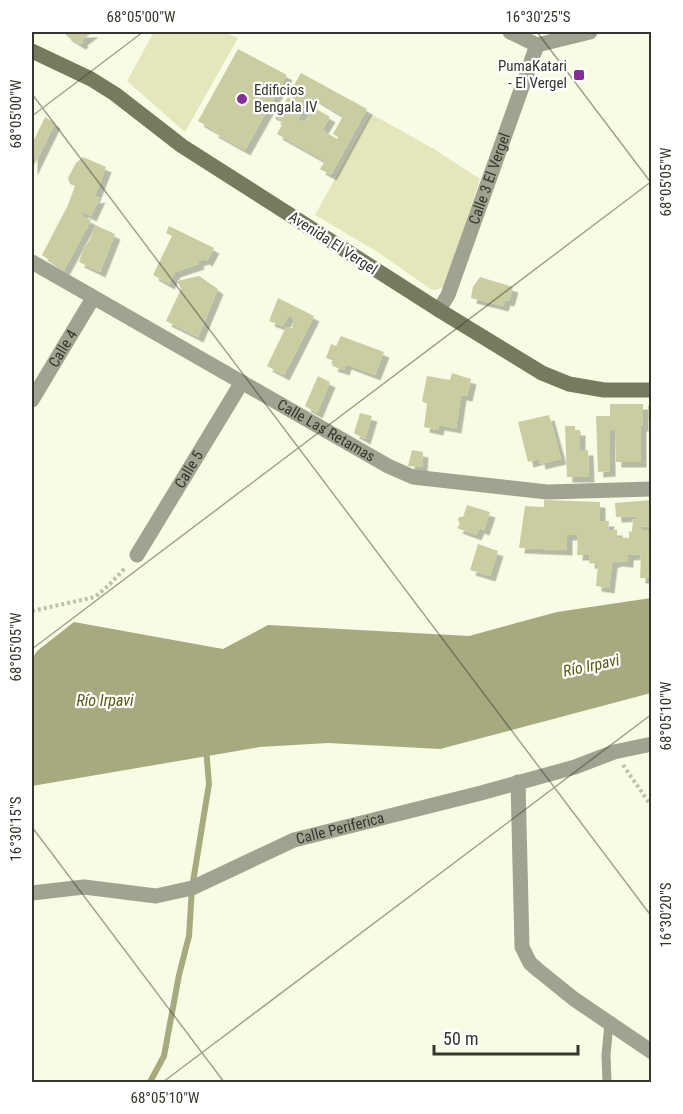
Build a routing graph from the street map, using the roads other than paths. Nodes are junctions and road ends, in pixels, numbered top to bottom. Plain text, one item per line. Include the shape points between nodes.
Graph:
1 (510, 32) edge
2 (590, 32) edge
3 (537, 45) junction
4 (32, 51) edge
5 (32, 262) edge
6 (93, 298) junction
7 (438, 310) junction
8 (242, 382) junction
9 (651, 390) edge
10 (32, 400) edge
11 (651, 489) edge
12 (137, 555) road end
13 (651, 744) edge
14 (518, 782) junction
15 (32, 893) edge
16 (609, 1023) junction
17 (651, 1052) edge
18 (607, 1083) edge

1 - 3 street
2 - 3 street
3 - 7 street, Calle 3 El Vergel via 448,295
4 - 7 main road, Avenida El Vergel via 116,94 182,146
5 - 6 street, Calle Las Retamas
6 - 8 street, Calle Las Retamas
6 - 10 street, Calle 4
7 - 9 main road, Avenida El Vergel via 542,373 569,384 604,390
8 - 11 street, Calle Las Retamas via 413,477 547,492
8 - 12 street, Calle 5
13 - 14 street, Calle Periferica
14 - 15 street, Calle Periferica via 294,840 192,888 156,896 84,887
14 - 16 street via 522,947 538,970
16 - 17 street
16 - 18 lane

